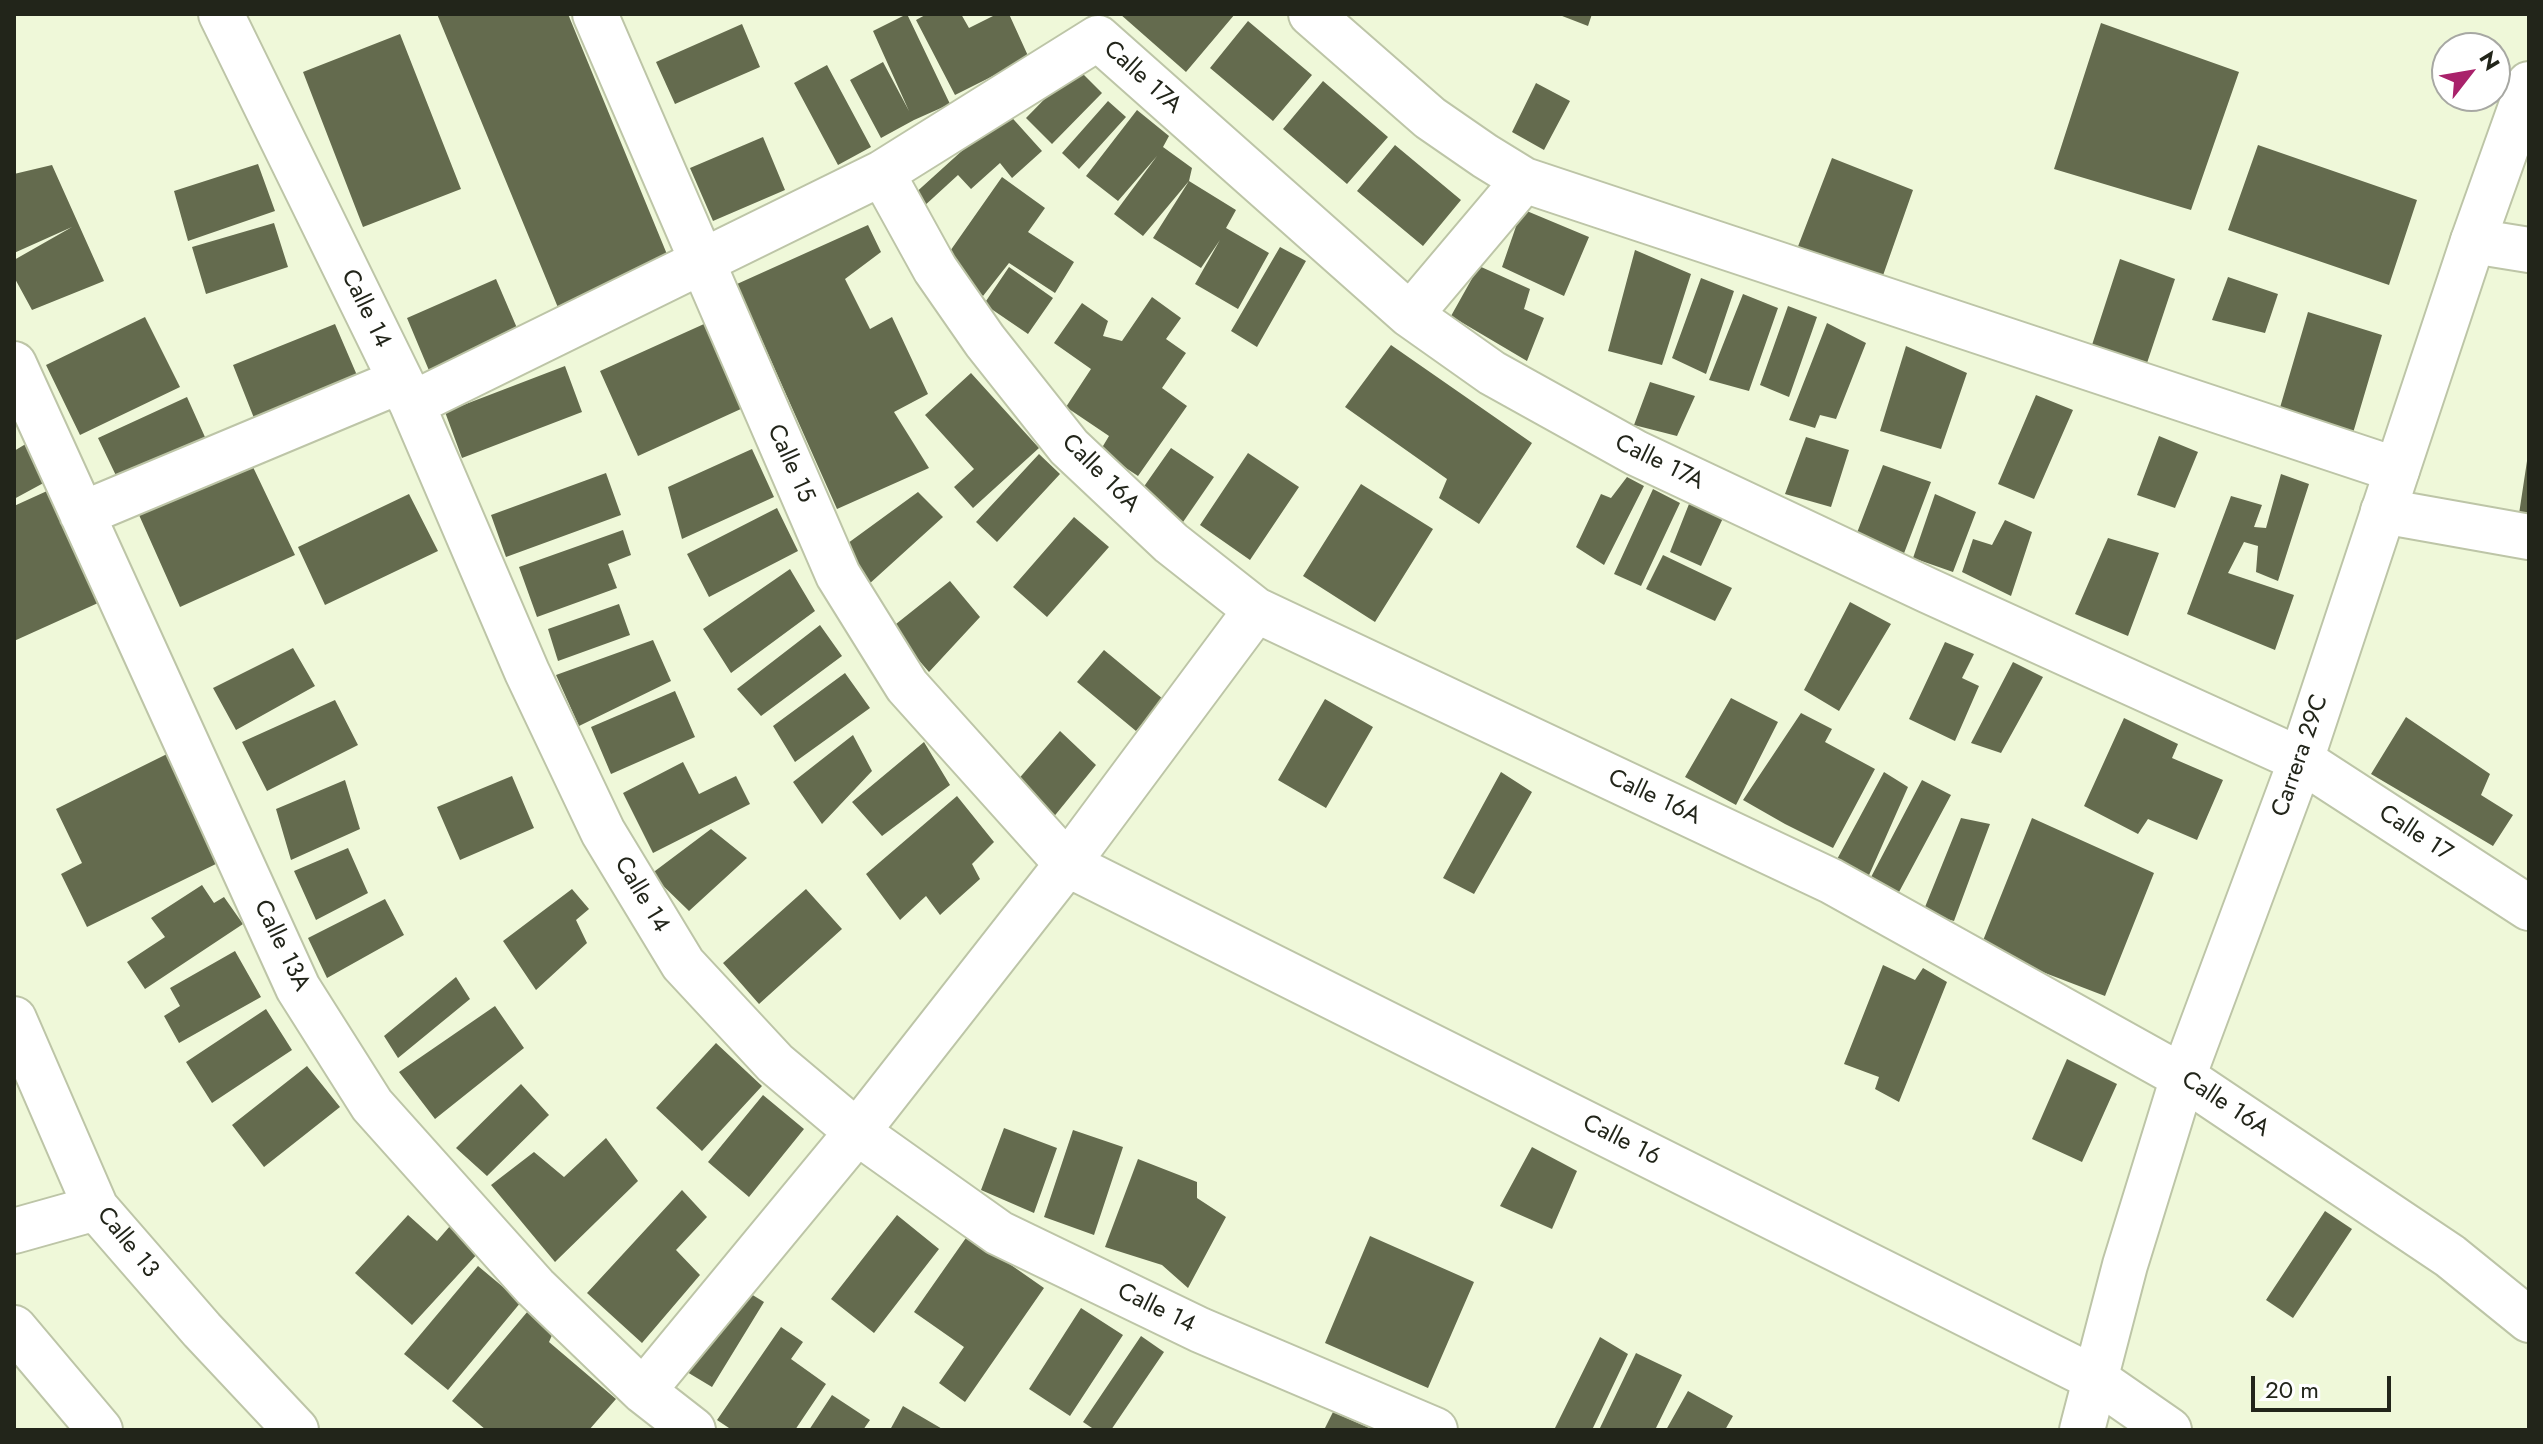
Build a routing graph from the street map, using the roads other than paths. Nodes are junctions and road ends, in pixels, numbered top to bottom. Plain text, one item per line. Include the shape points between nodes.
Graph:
1 (221, 14) edge
2 (595, 14) edge
3 (1311, 14) edge
4 (2529, 84) edge
5 (882, 173) junction
6 (1524, 180) junction
7 (2473, 241) junction
8 (2529, 250) edge
9 (702, 264) junction
10 (1410, 315) junction
11 (14, 364) edge
12 (406, 392) junction
13 (2397, 470) junction
14 (2383, 511) junction
15 (82, 514) junction
16 (2529, 537) edge
17 (1256, 610) junction
18 (2301, 760) junction
19 (1067, 864) junction
20 (2529, 908) edge
21 (14, 1019) edge
22 (2183, 1077) junction
23 (857, 1132) junction
24 (96, 1208) junction
25 (14, 1231) edge
26 (2529, 1320) edge
27 (14, 1328) edge
28 (2094, 1378) junction
29 (643, 1391) junction
30 (100, 1430) edge
31 (296, 1430) edge
32 (693, 1430) edge
33 (1435, 1430) edge
34 (2082, 1430) edge
35 (2169, 1430) edge

1 - 12 street, Calle 14
2 - 9 street, Calle 15
3 - 6 street via 1430,118
4 - 7 street, Carrera 29C
5 - 9 street
5 - 10 street, Calle 17A via 1098,38
5 - 17 street, Calle 16A via 935,269 1069,447 1171,543
6 - 10 street
6 - 13 street
7 - 8 street
7 - 13 street, Carrera 29C
9 - 12 street
9 - 19 street, Calle 15 via 838,575 907,686
10 - 18 street, Calle 17A via 1492,373 1636,453
11 - 15 street, Calle 13A
12 - 15 street
12 - 23 street, Calle 14 via 603,832 683,964 775,1063
13 - 14 street, Carrera 29C
14 - 16 street
14 - 18 street, Carrera 29C
15 - 29 street, Calle 13A via 298,988 372,1105 535,1287
17 - 19 street
17 - 22 street, Calle 16A via 1831,881
18 - 20 street, Calle 17
18 - 22 street, Carrera 29C
19 - 23 street
19 - 28 street, Calle 16
21 - 24 street, Calle 13
22 - 26 street, Calle 16A via 2450,1256
22 - 28 street, Carrera 29C
23 - 29 street
23 - 33 street, Calle 14 via 999,1233 1200,1330
24 - 25 street
24 - 31 street, Calle 13
27 - 30 street
28 - 34 street, Carrera 29C
28 - 35 street, Calle 16
29 - 32 street, Calle 13A

